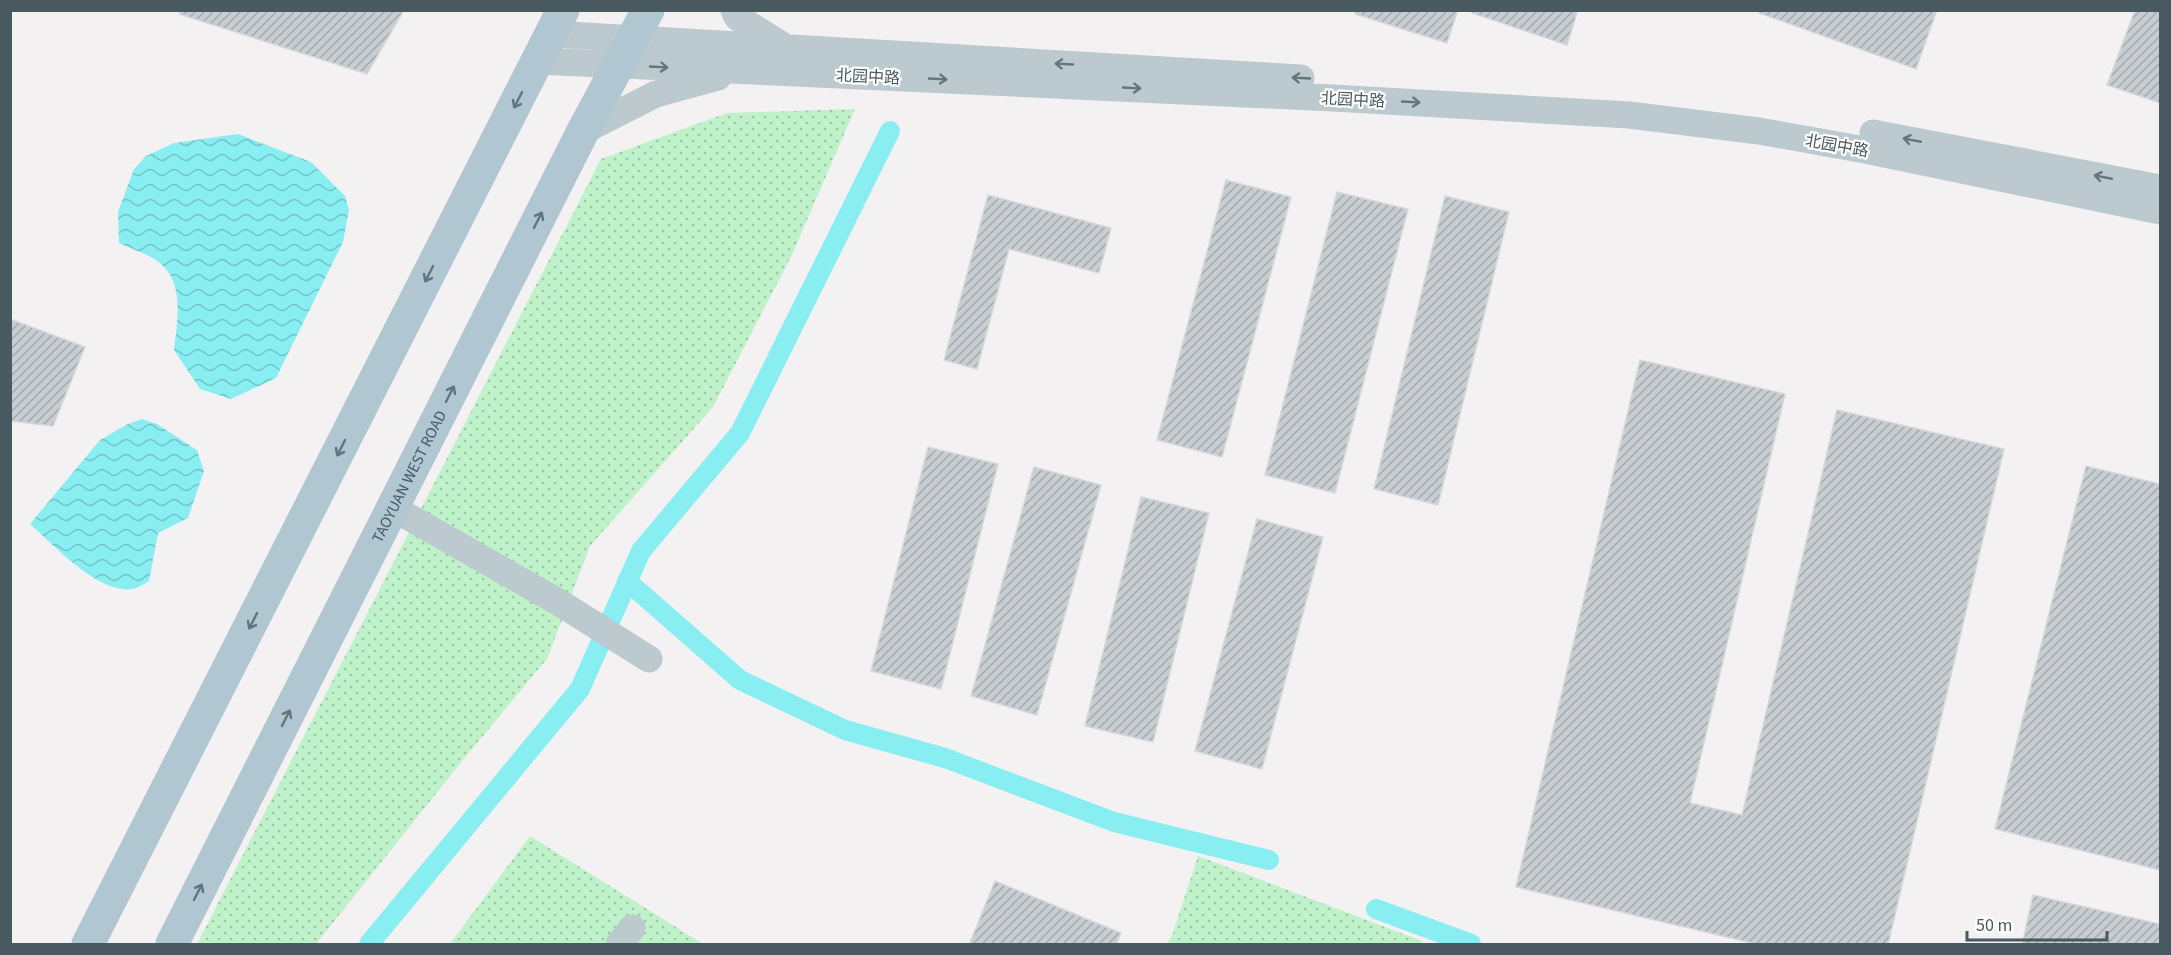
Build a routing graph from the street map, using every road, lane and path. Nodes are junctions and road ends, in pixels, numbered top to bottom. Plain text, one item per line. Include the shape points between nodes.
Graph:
1 (648, 10) edge
2 (734, 10) edge
3 (551, 35) edge
4 (786, 48) junction
5 (626, 52) junction
6 (744, 70) junction
7 (583, 131) junction
8 (2160, 188) edge
9 (2160, 211) edge
10 (393, 508) junction
11 (649, 659) dead end
12 (88, 945) edge
13 (172, 945) edge

1 - 5 main road, TAOYUAN WEST ROAD
2 - 4 street via 737,17
3 - 5 street, 北园中路
3 -> 12 main road
4 - 5 street, 北园中路
8 -> 4 street, 北园中路 via 1772,115 1631,96
5 -> 6 street, 北园中路
5 - 7 main road, TAOYUAN WEST ROAD
6 - 7 street via 656,94
6 -> 9 street, 北园中路 via 1629,115 1759,131 1865,150
10 -> 7 main road, TAOYUAN WEST ROAD
10 - 11 street via 560,603
13 -> 10 main road, TAOYUAN WEST ROAD

